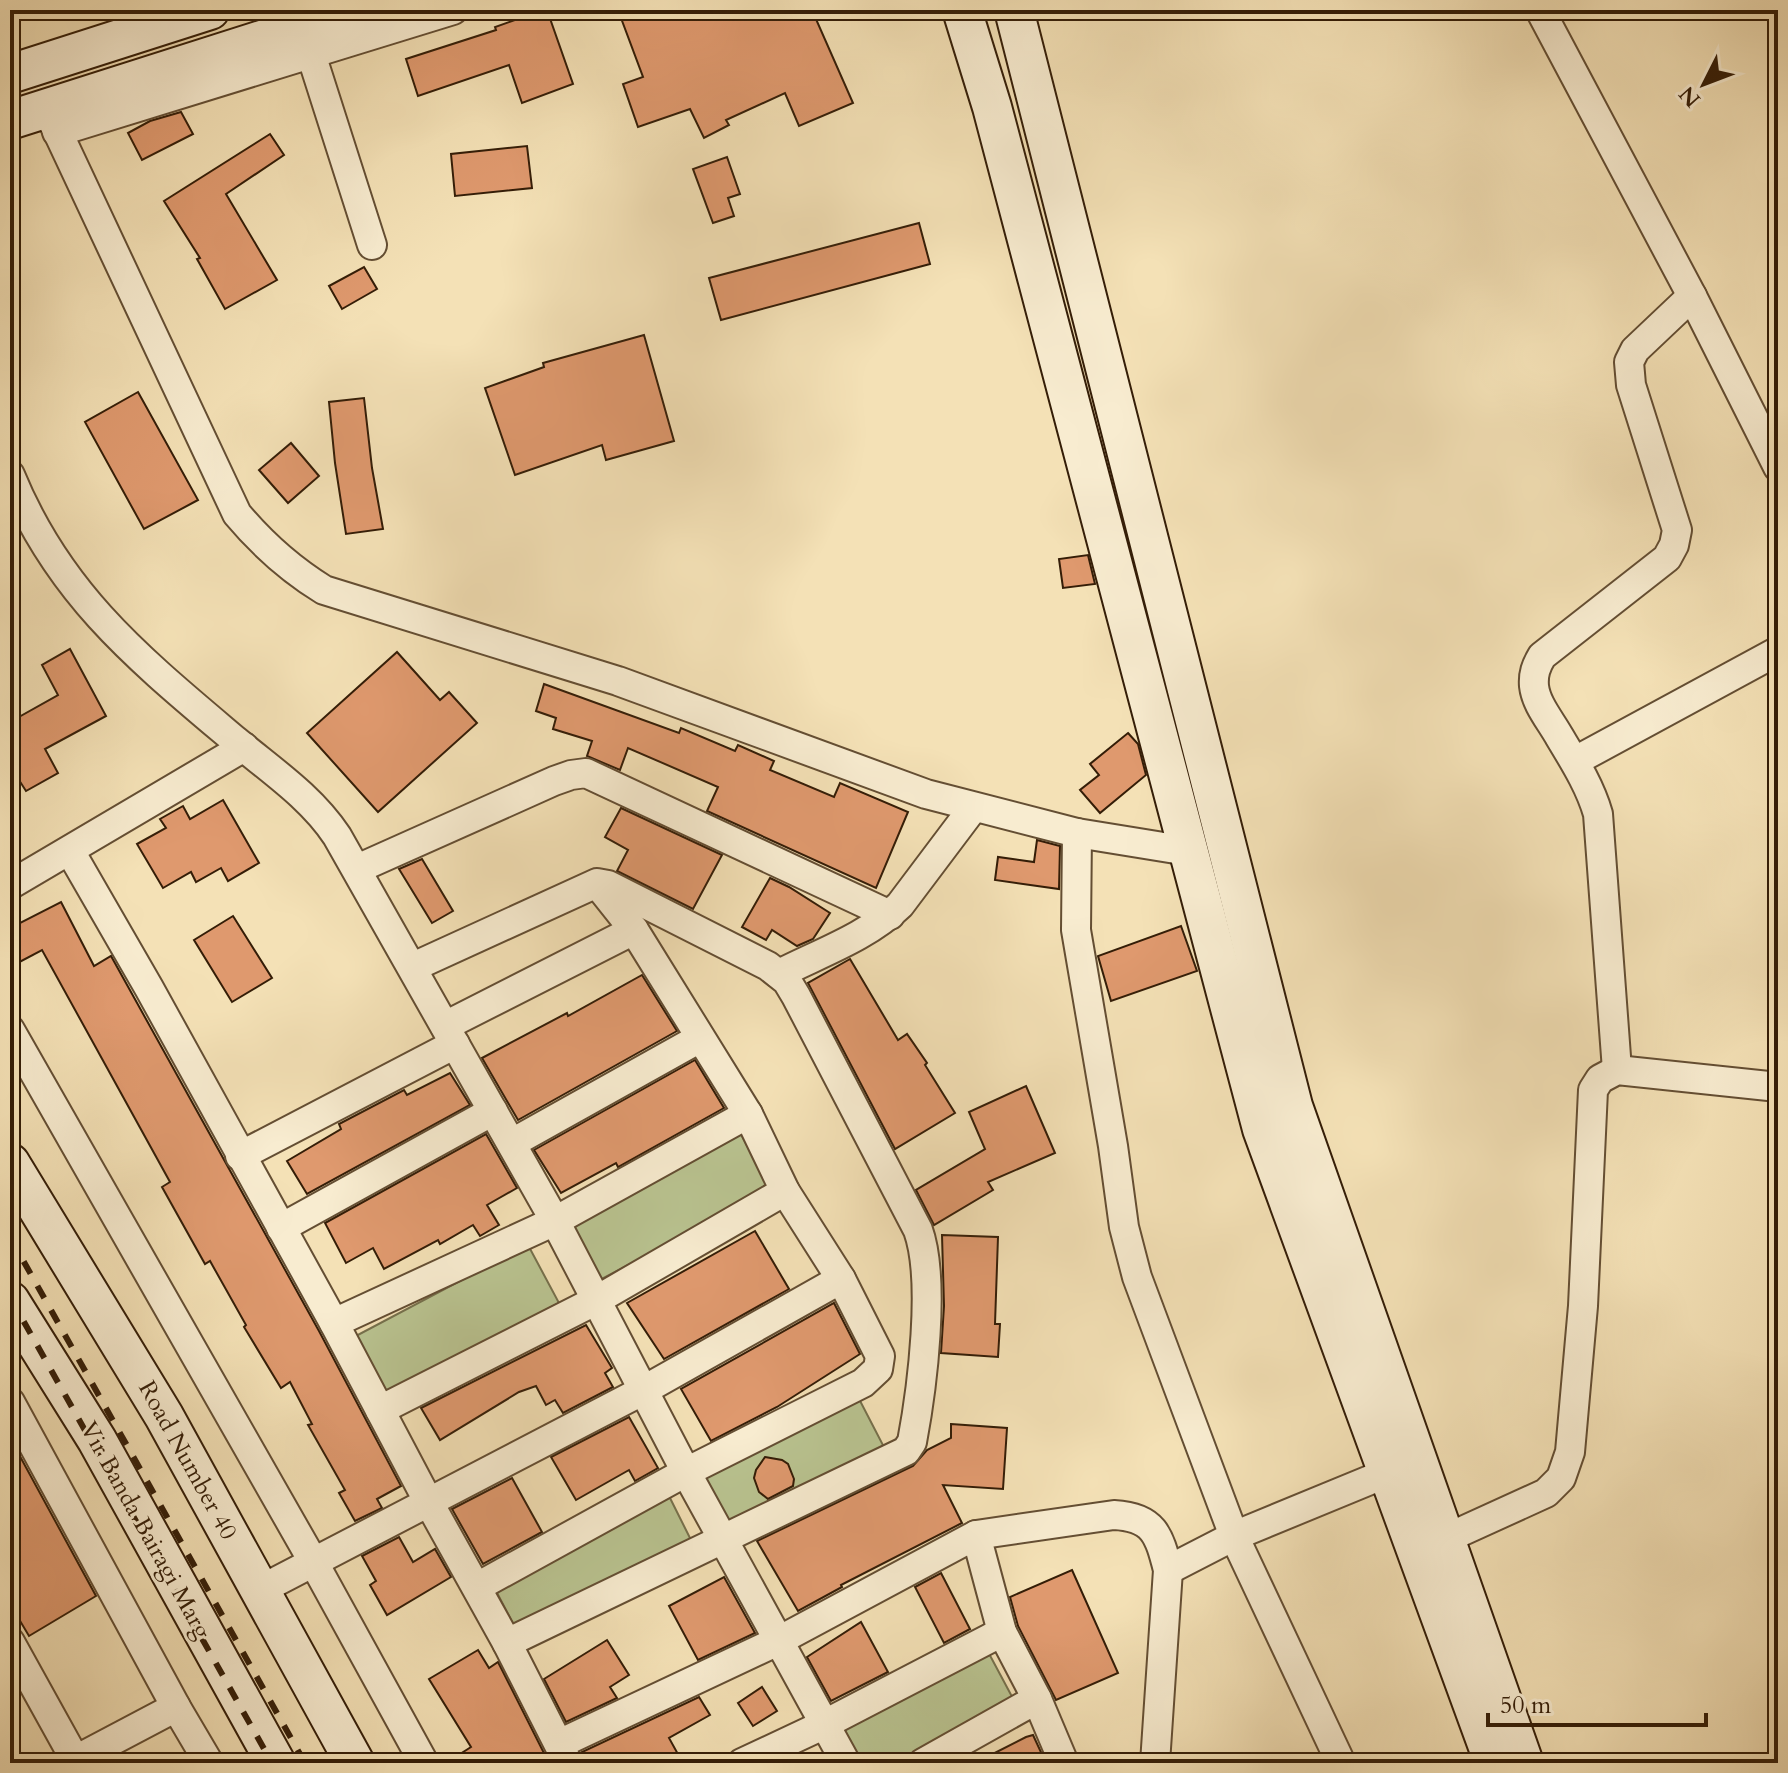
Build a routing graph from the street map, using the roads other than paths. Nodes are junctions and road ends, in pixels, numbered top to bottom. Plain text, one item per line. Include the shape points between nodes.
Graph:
1 (210, 10) edge
2 (356, 10) edge
3 (453, 10) edge
4 (962, 10) edge
5 (1014, 10) edge
6 (1540, 10) edge
7 (311, 54) junction
8 (10, 74) edge
9 (10, 120) edge
10 (51, 120) junction
11 (372, 245) dead end
12 (1692, 296) junction
13 (1778, 467) edge
14 (10, 475) edge
15 (1778, 651) edge
16 (244, 747) junction
17 (1575, 761) junction
18 (973, 808) junction
19 (1077, 833) junction
20 (70, 851) junction
21 (1188, 851) junction
22 (357, 869) junction
23 (597, 883) junction
24 (10, 885) edge
25 (890, 915) junction
26 (634, 930) junction
27 (413, 967) junction
28 (779, 974) junction
29 (10, 1030) edge
30 (450, 1035) junction
31 (700, 1038) junction
32 (1617, 1070) junction
33 (1778, 1087) edge
34 (493, 1111) junction
35 (748, 1114) junction
36 (512, 1143) junction
37 (240, 1156) junction
38 (10, 1163) edge
39 (785, 1191) junction
40 (555, 1221) junction
41 (281, 1228) junction
42 (841, 1279) junction
43 (10, 1301) edge
44 (595, 1301) junction
45 (334, 1323) junction
46 (644, 1390) junction
47 (10, 1402) edge
48 (380, 1410) junction
49 (686, 1472) junction
50 (1387, 1473) junction
51 (428, 1501) junction
52 (976, 1535) junction
53 (1234, 1536) junction
54 (1445, 1539) junction
55 (723, 1540) junction
56 (314, 1563) junction
57 (1168, 1570) junction
58 (477, 1587) junction
59 (260, 1590) junction
60 (1002, 1632) junction
61 (780, 1640) junction
62 (10, 1642) edge
63 (507, 1643) junction
64 (1037, 1699) junction
65 (176, 1707) junction
66 (823, 1725) junction
67 (563, 1754) edge
68 (74, 1762) edge
69 (209, 1763) edge
70 (276, 1763) edge
71 (355, 1763) edge
72 (424, 1763) edge
73 (742, 1763) edge
74 (846, 1763) edge
75 (923, 1763) edge
76 (1064, 1763) edge
77 (1155, 1763) edge
78 (1341, 1763) edge
79 (1494, 1763) edge
80 (1524, 1763) edge

1 - 8 street
2 - 10 street
3 - 7 street
4 - 21 street
5 - 54 street via 1293,1106
6 - 12 street
7 - 10 street
7 - 11 street
9 - 10 street
10 - 18 street via 237,514 295,572 324,590 618,681
12 - 13 street
12 - 17 street via 1629,362 1631,385 1677,530 1674,545 1667,558 1542,656 1535,668 1538,702
14 - 16 street via 42,542 98,617
15 - 17 street
16 - 20 street
16 - 22 street via 315,806
17 - 32 street via 1594,799 1601,832
18 - 19 street
18 - 25 street
19 - 21 street
19 - 53 street via 1076,930 1124,1227 1155,1330
20 - 24 street
20 - 37 street
21 - 50 street via 1262,1129
22 - 25 street via 554,781 586,773
22 - 27 street
23 - 26 street
23 - 27 street
23 - 28 street
25 - 28 street
26 - 30 street
26 - 31 street
27 - 30 street
28 - 55 street via 796,996 918,1230 927,1264 923,1359 912,1442 906,1451
29 - 56 street
30 - 34 street
30 - 37 street
31 - 35 street
31 - 36 street
32 - 33 street
32 - 54 street via 1593,1090 1583,1306 1570,1452 1561,1478 1546,1493
34 - 36 street
34 - 41 street
35 - 39 street
35 - 40 street
36 - 40 street
37 - 41 street
38 - 59 street, Road Number 40 via 164,1416
39 - 42 street
39 - 44 street
40 - 44 street
40 - 45 street
41 - 45 street
42 - 46 street
42 - 49 street via 880,1356 878,1369 841,1395
43 - 70 street, Vir Banda Bairagi Marg via 97,1440
44 - 46 street
44 - 48 street
45 - 48 street
46 - 49 street
46 - 51 street
47 - 65 street
48 - 51 street
49 - 55 street
49 - 58 street
50 - 53 street
50 - 79 street
51 - 56 street
51 - 58 street
52 - 57 street via 1128,1516 1152,1527
52 - 60 street
52 - 61 street
53 - 57 street
53 - 78 street
54 - 80 street
55 - 61 street
55 - 63 street
56 - 59 street
56 - 72 street
57 - 77 street
58 - 63 street
59 - 71 street, Road Number 40
60 - 64 street
60 - 66 street
61 - 66 street
61 - 67 street
62 - 68 street
63 - 67 street
64 - 75 street
64 - 76 street
65 - 68 street
65 - 69 street
66 - 73 street
66 - 74 street

